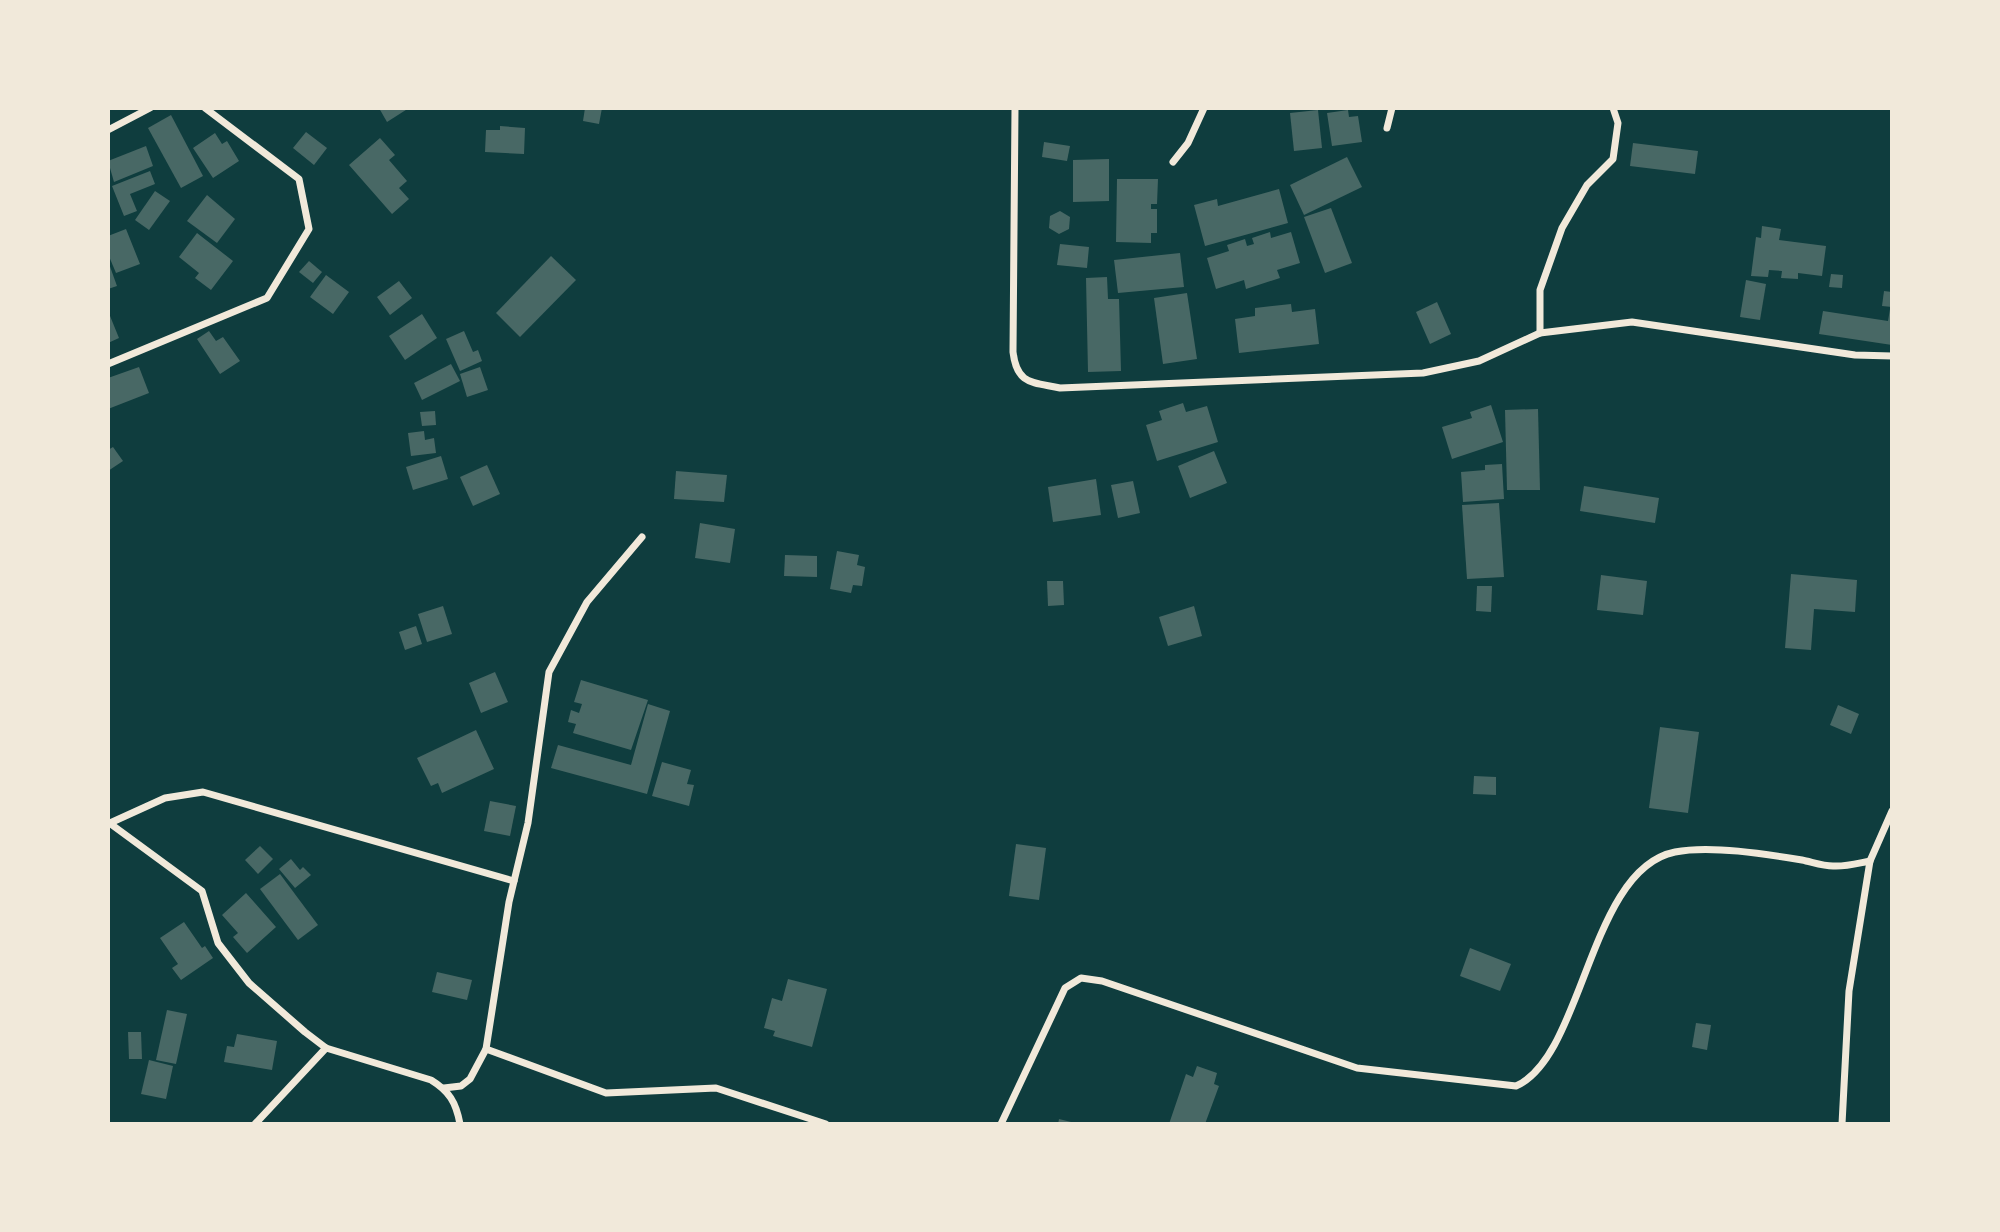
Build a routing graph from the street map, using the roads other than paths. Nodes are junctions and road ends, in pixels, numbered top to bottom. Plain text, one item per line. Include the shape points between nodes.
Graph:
1 (150, 108) edge
2 (205, 108) edge
3 (1015, 108) edge
4 (1204, 108) edge
5 (1392, 108) edge
6 (1613, 108) edge
7 (1387, 128) dead end
8 (108, 130) edge
9 (1173, 162) dead end
10 (1540, 333) junction
11 (1892, 356) edge
12 (108, 364) edge
13 (642, 537) dead end
14 (1892, 811) edge
15 (109, 822) edge
16 (1870, 861) junction
17 (514, 881) junction
18 (326, 1048) junction
19 (486, 1049) junction
20 (444, 1088) junction
21 (255, 1124) edge
22 (460, 1124) edge
23 (826, 1124) edge
24 (1001, 1124) edge
25 (1842, 1124) edge

1 - 8 street
2 - 12 street via 299,179 309,229 267,298
3 - 10 street via 1013,352 1015,369 1025,381 1060,388 1423,373 1479,361
4 - 9 street via 1188,143
5 - 7 street
6 - 10 street via 1618,123 1613,159 1587,185 1562,228 1540,290
10 - 11 street via 1632,322 1855,355
13 - 17 street via 587,602 549,672 530,810
14 - 16 street
15 - 17 street via 164,798 203,792
15 - 18 street via 202,891 218,943 241,973
16 - 24 street via 1834,866 1705,850 1673,852 1648,865 1621,893 1553,1045 1532,1079 1516,1086 1357,1068 1173,1003 1081,978 1065,988
16 - 25 street via 1849,991
17 - 19 street
18 - 20 street
18 - 21 street
19 - 20 street via 470,1079 461,1086
19 - 23 street via 606,1093 716,1088
20 - 22 street

